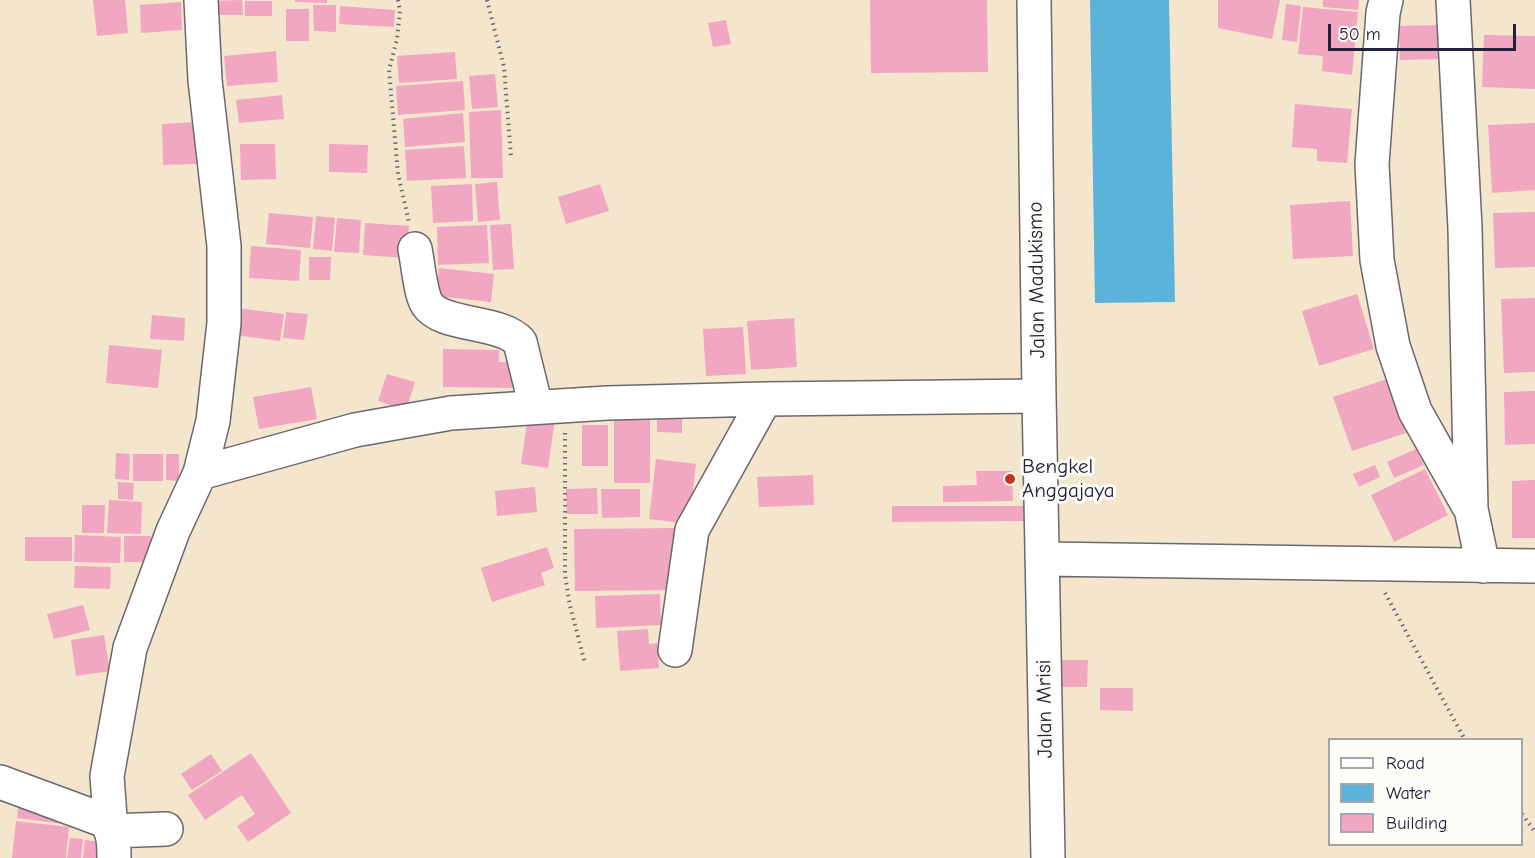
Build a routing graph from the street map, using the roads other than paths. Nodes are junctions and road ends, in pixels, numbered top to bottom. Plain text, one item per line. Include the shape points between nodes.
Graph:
1 (201, 0) edge
2 (1034, 0) edge
3 (1386, 0) edge
4 (1453, 0) edge
5 (415, 249) road end
6 (1039, 396) junction
7 (765, 399) junction
8 (551, 406) junction
9 (200, 473) junction
10 (1471, 509) junction
11 (1043, 559) junction
12 (1483, 566) junction
13 (1535, 566) edge
14 (675, 650) dead end
15 (0, 782) edge
16 (166, 829) dead end
17 (113, 845) edge
18 (1048, 858) edge

1 - 9 street via 205,80 224,257 224,323 213,421
2 - 6 street, Jalan Madukismo
3 - 10 street via 1372,164 1377,260 1393,346 1415,411
4 - 10 street via 1465,228
5 - 8 street via 427,304 436,312 515,337
6 - 7 street
6 - 11 street, Jalan Madukismo
7 - 8 street
7 - 14 street via 692,530
8 - 9 street via 451,413 355,430
9 - 17 street via 173,531 130,648 107,776
10 - 12 street
11 - 12 street
11 - 18 street, Jalan Mrisi
12 - 13 street
15 - 17 street via 103,820 108,824
16 - 17 street

